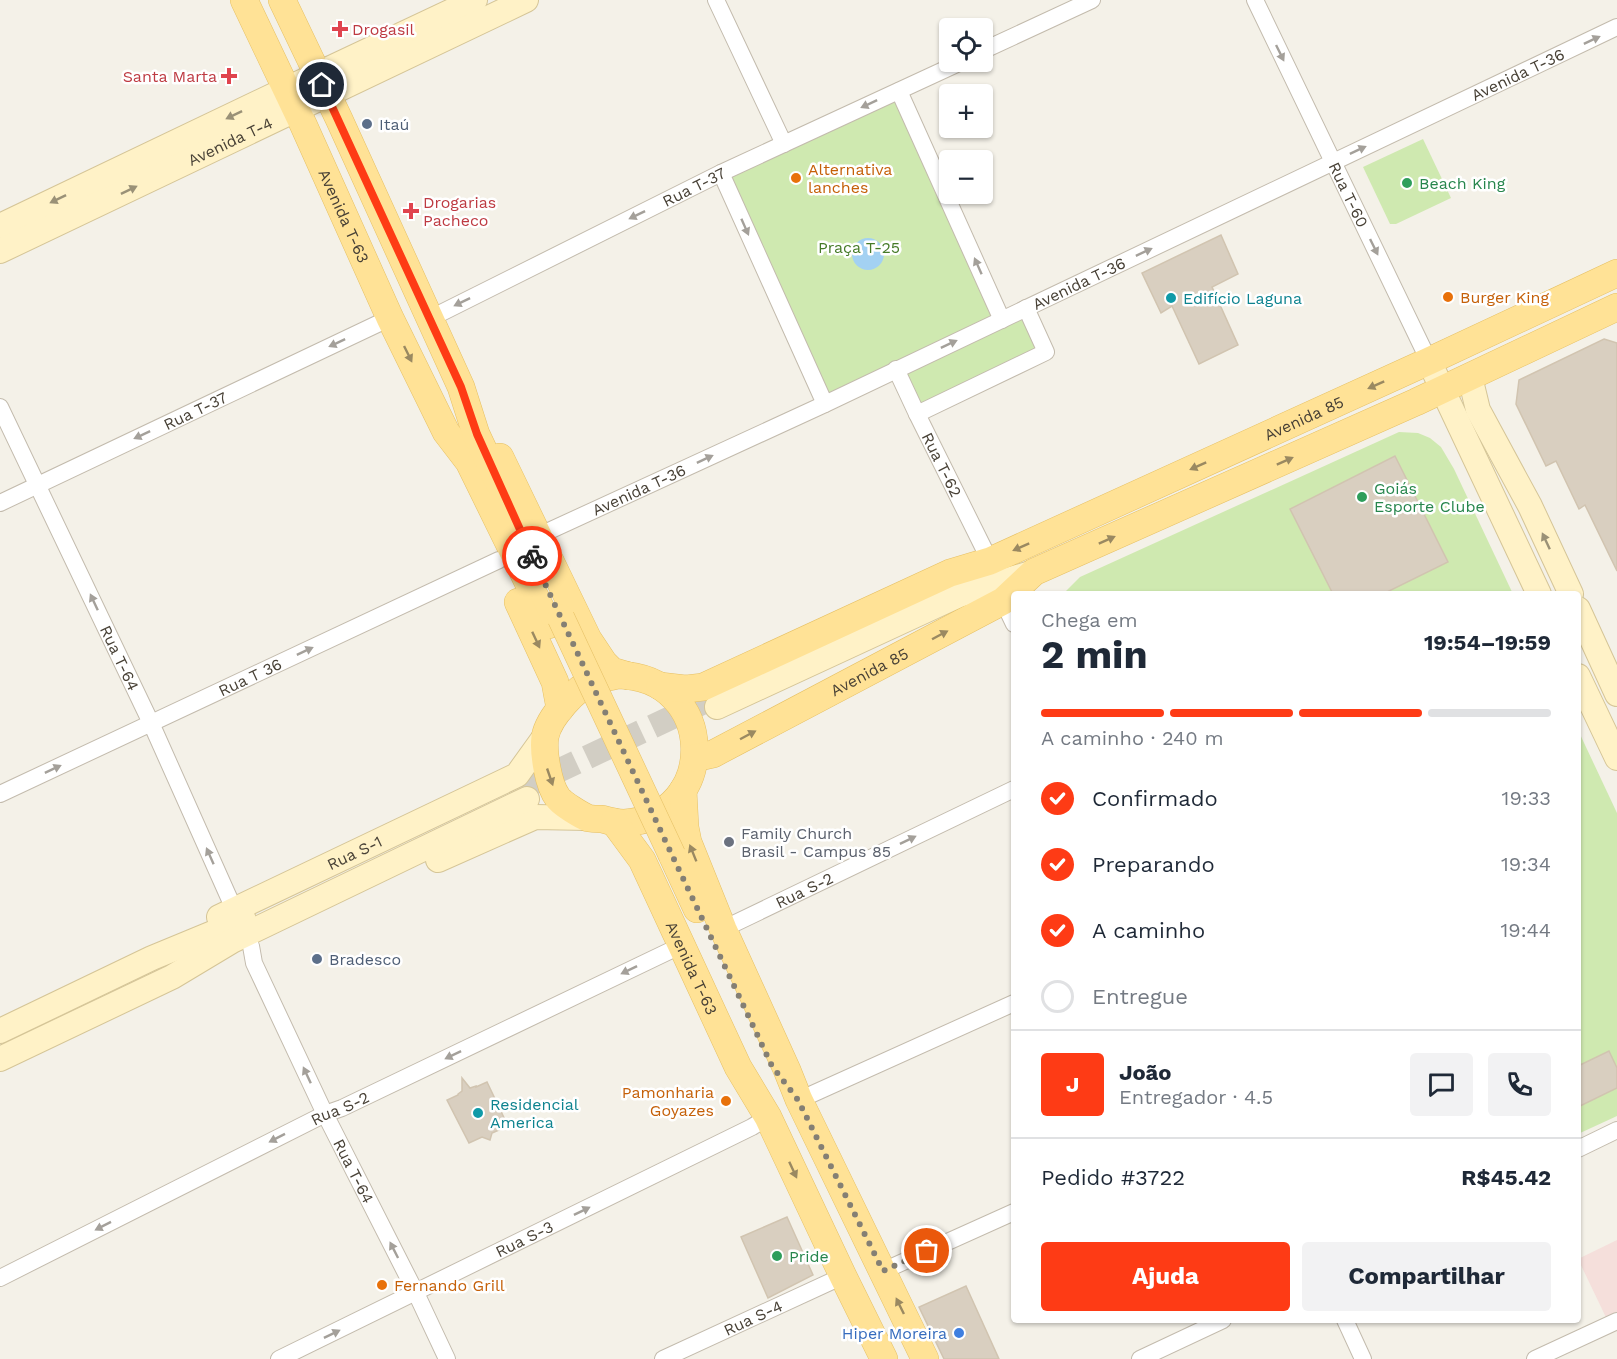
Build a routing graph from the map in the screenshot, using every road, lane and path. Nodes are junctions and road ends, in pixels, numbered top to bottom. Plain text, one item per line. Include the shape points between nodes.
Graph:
1 (244, 0) edge
2 (282, 0) edge
3 (475, 0) edge
4 (526, 0) edge
5 (717, 0) edge
6 (1092, 0) edge
7 (1255, 0) edge
8 (1617, 27) edge
9 (993, 46) edge
10 (939, 72) edge
11 (322, 85) junction
12 (898, 91) junction
13 (291, 100) junction
14 (784, 144) junction
15 (1333, 162) junction
16 (721, 173) junction
17 (0, 226) edge
18 (0, 251) edge
19 (1617, 273) edge
20 (1617, 307) edge
21 (1026, 308) junction
22 (390, 318) junction
23 (429, 319) junction
24 (1002, 320) junction
25 (1429, 361) junction
26 (896, 369) junction
27 (1473, 375) junction
28 (461, 387) junction
29 (1442, 390) junction
30 (825, 404) junction
31 (0, 406) edge
32 (917, 414) junction
33 (446, 432) junction
34 (38, 484) junction
35 (0, 503) edge
36 (538, 536) junction
37 (499, 560) junction
38 (990, 561) junction
39 (1034, 572) junction
40 (1022, 591) edge
41 (1538, 591) edge
42 (1570, 591) edge
43 (1009, 613) edge
44 (1581, 616) edge
45 (555, 621) junction
46 (629, 676) junction
47 (1581, 682) edge
48 (660, 686) junction
49 (1617, 694) edge
50 (560, 710) junction
51 (151, 723) junction
52 (545, 736) junction
53 (695, 758) junction
54 (1617, 758) edge
55 (683, 790) junction
56 (1011, 790) edge
57 (0, 794) edge
58 (587, 818) junction
59 (614, 822) junction
60 (665, 857) junction
61 (234, 909) junction
62 (723, 929) junction
63 (682, 945) junction
64 (251, 946) junction
65 (152, 958) junction
66 (172, 977) junction
67 (1011, 1004) edge
68 (0, 1031) edge
69 (0, 1059) edge
70 (798, 1100) junction
71 (325, 1114) junction
72 (768, 1117) junction
73 (1617, 1130) edge
74 (1581, 1148) edge
75 (1011, 1213) edge
76 (883, 1271) junction
77 (843, 1276) junction
78 (0, 1278) edge
79 (416, 1293) junction
80 (1617, 1321) edge
81 (1217, 1323) edge
82 (1346, 1323) edge
83 (279, 1359) edge
84 (447, 1359) edge
85 (663, 1359) edge
86 (885, 1359) edge
87 (925, 1359) edge
88 (1140, 1359) edge
89 (1363, 1359) edge
90 (1535, 1359) edge

1 - 13 main road, Avenida T-63
2 - 11 main road, Avenida T-63
3 - 11 main road, Avenida T-4
4 - 11 main road, Avenida T-4
5 - 14 street
6 - 9 street
7 -> 15 street, Rua T-60
15 -> 8 street, Avenida T-36
10 - 12 street, Rua T-37
11 - 13 main road, Avenida T-4
11 - 23 main road, Avenida T-63
12 -> 14 street, Rua T-37
24 -> 12 street
13 -> 17 main road, Avenida T-4
18 -> 13 main road, Avenida T-4
13 - 22 main road, Avenida T-63
14 - 16 street, Rua T-37
21 -> 15 street, Avenida T-36
15 -> 25 street, Rua T-60
16 -> 23 street, Rua T-37
16 -> 30 street
19 - 25 main road, Avenida 85
20 - 27 main road, Avenida 85
21 - 24 street, Avenida T-36
21 - 32 street via 1046,352
22 -> 33 main road, Avenida T-63
22 -> 34 street, Rua T-37
23 - 28 main road, Avenida T-63
26 -> 24 street, Avenida T-36
25 - 29 main road, Rua T-60
25 -> 38 main road, Avenida 85
26 - 30 street, Avenida T-36
26 - 32 street, Rua T-62
27 - 29 main road, Avenida 85
42 -> 27 main road via 1530,506 1478,410
28 - 36 main road, Avenida T-63 via 487,430
28 - 45 main road, Avenida T-63
39 -> 29 main road, Avenida 85
29 - 41 main road, Rua T-60
36 -> 30 street, Avenida T-36
31 - 34 street, Rua T-64
32 - 38 street, Rua T-62
33 - 37 main road, Avenida T-63 via 457,469
33 - 45 main road, Avenida T-63 via 469,462
34 - 35 street, Rua T-37
51 -> 34 street, Rua T-64
36 - 46 main road, Avenida T-63 via 588,639 612,671
37 -> 50 main road, Avenida T-63 via 555,682
51 -> 37 street, Rua T 36
38 - 39 main road, Avenida 85 via 716,702 959,595
38 - 48 main road, Avenida 85 via 950,573 703,687
39 - 40 main road, Avenida 85
53 -> 43 main road, Avenida 85 via 713,754
44 - 49 main road
45 - 60 main road, Avenida T-63, bridge
46 - 48 main road
46 - 50 main road via 595,680 575,692
47 - 54 main road
48 - 53 main road via 676,699 688,717
50 - 52 main road
57 -> 51 street, Rua T 36
61 -> 51 street, Rua T-64
52 -> 58 main road via 546,771 558,799
52 - 61 main road, Rua S-1 via 517,776
53 - 55 main road
55 - 59 main road via 668,807 648,818
62 -> 55 main road, Avenida T-63 via 688,842
62 -> 56 street, Rua S-2
58 - 59 main road
58 - 64 main road, Rua S-1 via 535,817
59 - 63 main road, Avenida T-63 via 642,860
60 - 70 main road, Avenida T-63 via 772,1066
60 - 72 main road, Avenida T-63 via 752,1061
61 - 65 main road, Rua S-1
62 - 70 main road, Avenida T-63
63 -> 71 street, Rua S-2
63 - 72 main road, Avenida T-63 via 738,1067
64 - 66 main road, Rua S-1 via 224,960
71 -> 64 street, Rua T-64 via 254,963
65 - 66 main road, Rua S-1 via 525,793 232,941
65 - 68 main road, Rua S-1
66 - 69 main road, Rua S-1
67 - 70 street
70 - 76 main road, Avenida T-63
71 -> 78 street, Rua S-2
79 -> 71 street, Rua T-64
72 -> 77 main road, Avenida T-63
79 -> 72 street, Rua S-3
73 - 74 street
75 - 76 street
87 -> 76 main road, Avenida T-63
77 - 85 street, Rua S-4
77 - 86 main road, Avenida T-63
83 -> 79 street, Rua S-3
79 - 84 street, Rua T-64
80 - 90 street
81 - 88 street
82 - 89 street

